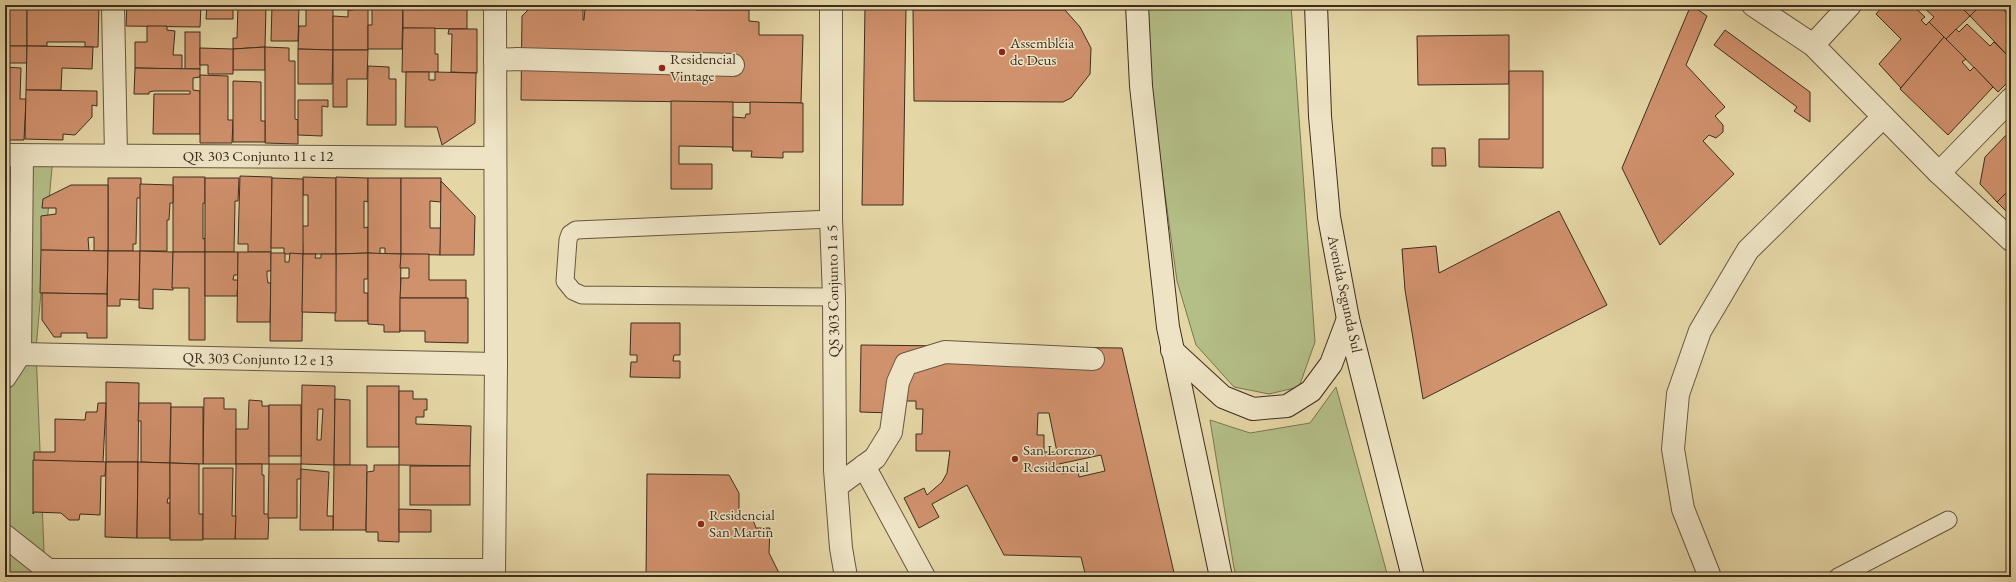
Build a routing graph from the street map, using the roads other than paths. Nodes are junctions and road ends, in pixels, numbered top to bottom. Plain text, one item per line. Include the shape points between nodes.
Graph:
1 (113, 5) edge
2 (495, 5) edge
3 (831, 5) edge
4 (1137, 5) edge
5 (1316, 5) edge
6 (1753, 5) edge
7 (1850, 5) edge
8 (1813, 45) junction
9 (495, 60) junction
10 (733, 65) dead end
11 (2011, 99) edge
12 (1883, 117) junction
13 (13, 155) edge
14 (116, 155) junction
15 (495, 158) junction
16 (1939, 174) junction
17 (831, 219) junction
18 (2011, 240) edge
19 (834, 297) junction
20 (1348, 319) junction
21 (1172, 350) junction
22 (20, 354) junction
23 (1093, 359) dead end
24 (496, 364) junction
25 (5, 377) edge
26 (864, 466) junction
27 (837, 486) junction
28 (1948, 520) dead end
29 (5, 536) edge
30 (48, 574) edge
31 (494, 574) edge
32 (846, 577) edge
33 (924, 577) edge
34 (1221, 577) edge
35 (1413, 577) edge
36 (1710, 577) edge
37 (1838, 577) edge

1 - 14 street
2 - 9 street
3 - 17 street, QS 303 Conjunto 1 a 5
4 - 21 street via 1141,86
5 - 20 street, Avenida Segunda Sul via 1320,116 1329,217
6 - 8 street
7 - 8 street
8 - 12 street
9 - 10 street via 517,58
9 - 15 street
11 - 16 street
12 - 16 street
12 - 36 street via 1748,250 1700,331 1678,394 1673,449 1683,509
13 - 14 street, QR 303 Conjunto 11 e 12
13 - 22 street
14 - 15 street, QR 303 Conjunto 11 e 12
15 - 24 street
16 - 18 street
17 - 19 street, QS 303 Conjunto 1 a 5
17 - 19 lane via 576,230 570,234 568,240 565,281 573,291 582,295
19 - 27 street, QS 303 Conjunto 1 a 5
20 - 21 street via 1331,364 1311,391 1287,406 1253,409 1223,397
20 - 35 street, Avenida Segunda Sul
21 - 34 street
22 - 24 street, QR 303 Conjunto 12 e 13
22 - 25 street
23 - 26 street via 945,352 906,364 898,382 891,432 875,458
24 - 31 street
26 - 27 street
26 - 33 street
27 - 32 street, QS 303 Conjunto 1 a 5 via 841,548
28 - 37 lane
29 - 30 street
30 - 31 street

